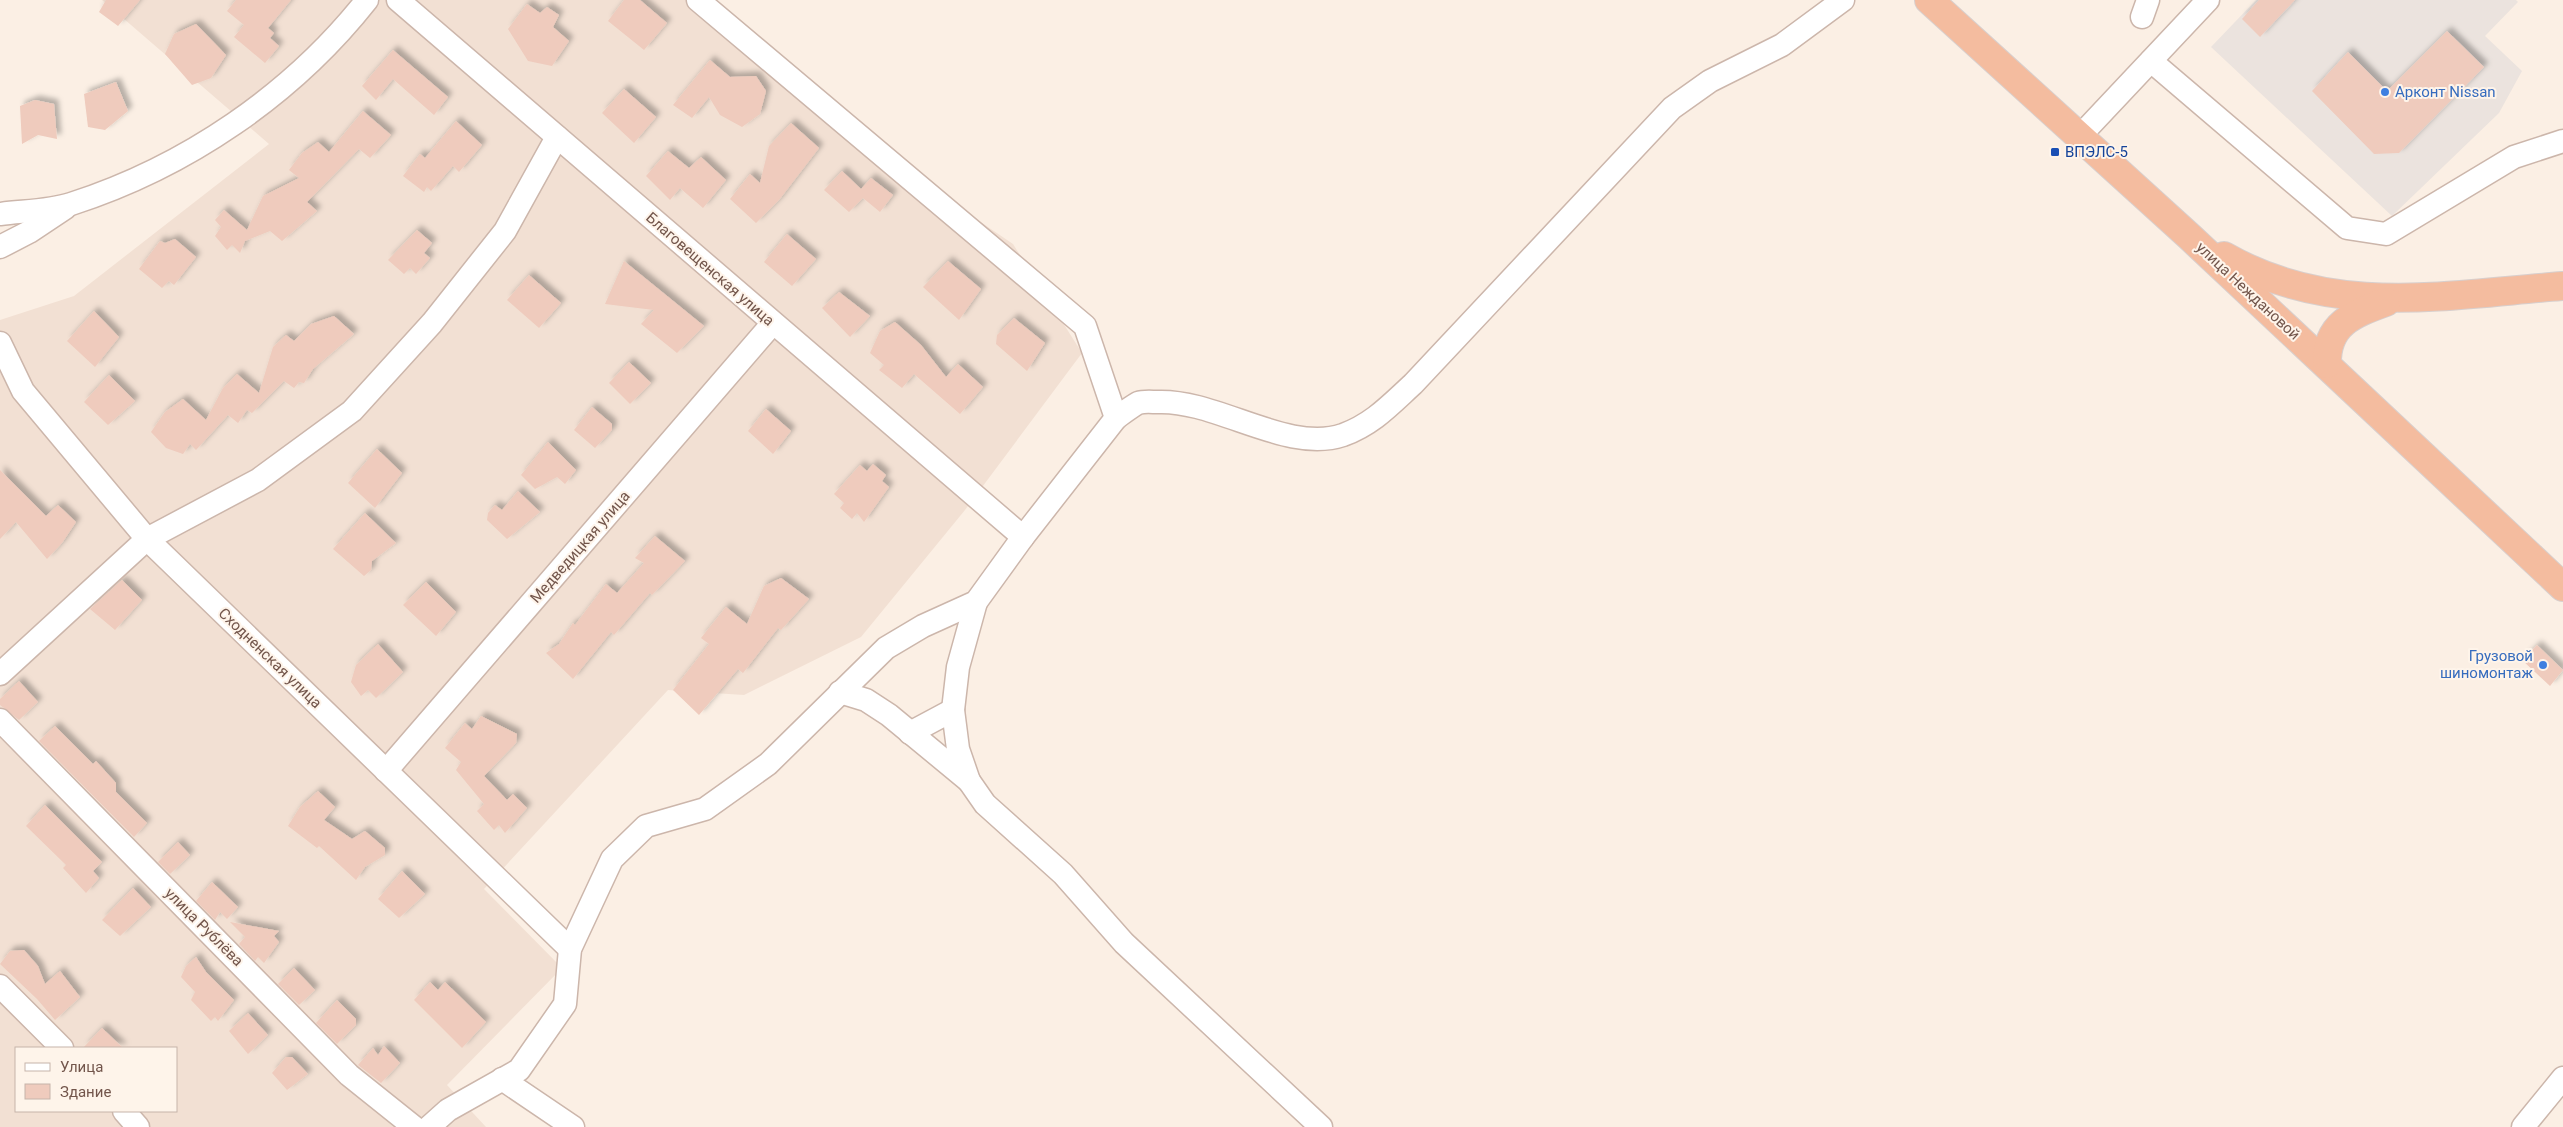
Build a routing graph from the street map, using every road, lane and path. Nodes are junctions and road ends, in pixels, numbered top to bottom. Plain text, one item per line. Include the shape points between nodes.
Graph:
1 (367, 0) edge
2 (398, 0) edge
3 (698, 0) edge
4 (1843, 0) edge
5 (1929, 0) edge
6 (2208, 0) edge
7 (2151, 60) junction
8 (557, 137) junction
9 (2079, 137) junction
10 (2563, 141) edge
11 (70, 205) junction
12 (0, 214) edge
13 (2190, 237) junction
14 (0, 247) edge
15 (2563, 286) edge
16 (2392, 299) junction
17 (773, 323) junction
18 (0, 343) edge
19 (2327, 364) junction
20 (1116, 418) junction
21 (1023, 537) junction
22 (147, 539) junction
23 (2563, 587) edge
24 (976, 602) junction
25 (0, 674) edge
26 (840, 692) junction
27 (953, 710) junction
28 (0, 720) edge
29 (910, 733) junction
30 (386, 771) junction
31 (969, 781) junction
32 (570, 949) junction
33 (0, 986) edge
34 (61, 1047) edge
35 (2563, 1078) edge
36 (502, 1079) junction
37 (125, 1112) edge
38 (138, 1127) edge
39 (414, 1127) edge
40 (429, 1127) edge
41 (573, 1127) edge
42 (1321, 1127) edge
43 (2523, 1127) edge

1 - 11 street via 323,50 284,87 240,119 199,146 136,178
2 - 8 street, Благовещенская улица
3 - 20 street via 1086,326
4 - 20 street via 1782,45 1710,81 1672,108 1439,356 1373,421 1341,435 1309,438 1277,432 1172,401 1139,403
5 - 9 highway, улица Неждановой
6 - 7 street
7 - 9 street
7 - 10 street via 2347,228 2386,234 2514,157
8 - 17 street, Благовещенская улица
8 - 22 street via 505,231 432,323 352,411 258,480
9 - 13 highway, улица Неждановой
11 - 12 street
11 - 14 street
13 - 16 highway via 2238,264 2282,283 2331,294
13 - 19 highway, улица Неждановой
15 - 16 highway
16 - 19 highway via 2354,314 2344,322 2330,340
17 - 21 street, Благовещенская улица
17 - 30 street, Медведицкая улица
18 - 22 street, Сходненская улица via 23,391
19 - 23 highway, улица Неждановой
20 - 21 street
21 - 24 street
22 - 25 street
22 - 30 street, Сходненская улица
24 - 26 street via 923,626 886,648
24 - 27 street via 958,667
26 - 29 street via 866,700
26 - 32 street via 768,764 705,809 646,826 612,859
27 - 29 street
27 - 31 street via 958,750
28 - 39 street, улица Рублёва via 349,1075
29 - 31 street
30 - 32 street, Сходненская улица
31 - 42 street via 985,804 1063,874 1124,944
32 - 36 street via 565,1004 518,1070
33 - 34 street
35 - 43 street
36 - 40 street via 448,1110
36 - 41 street
37 - 38 street

